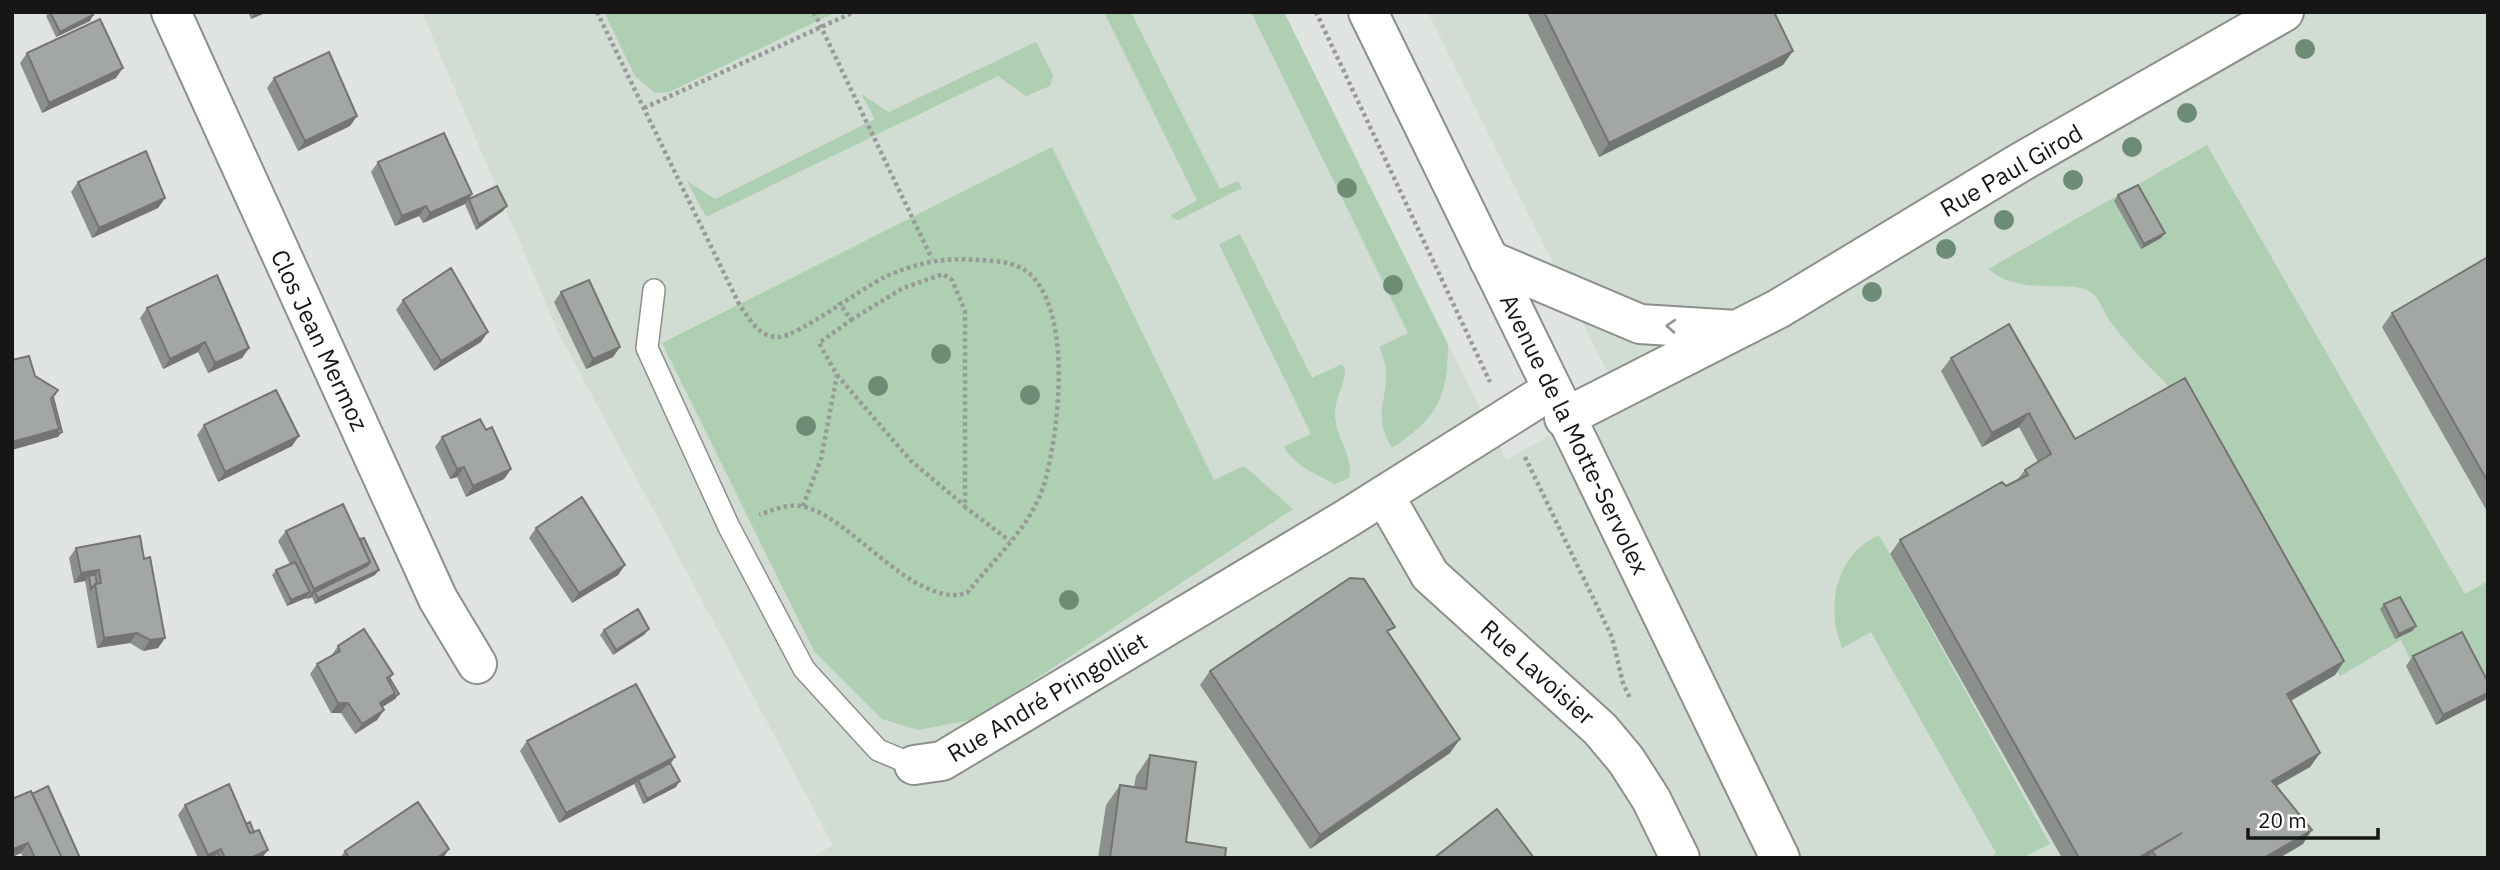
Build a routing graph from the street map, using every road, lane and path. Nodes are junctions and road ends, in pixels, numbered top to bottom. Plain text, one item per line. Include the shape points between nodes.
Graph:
1 (171, 12) edge
2 (597, 12) edge
3 (814, 12) edge
4 (854, 12) edge
5 (1368, 12) edge
6 (2284, 12) edge
7 (820, 29) junction
8 (644, 108) junction
9 (932, 259) junction
10 (1489, 260) junction
11 (654, 290) dead end
12 (839, 302) junction
13 (851, 320) junction
14 (1739, 330) junction
15 (837, 375) junction
16 (1557, 404) junction
17 (1384, 495) junction
18 (803, 506) junction
19 (965, 507) junction
20 (729, 527) junction
21 (1010, 541) junction
22 (477, 664) dead end
23 (914, 765) joint
24 (1680, 858) edge
25 (1780, 858) edge

1 - 22 street, Clos Jean Mermoz via 438,598
2 - 8 path
3 - 7 path
4 - 7 path
5 - 10 street, Avenue de la Motte-Servolex
6 - 14 street, Rue Paul Girod
7 - 8 path
7 - 9 path
8 - 12 path via 740,306 758,330 769,337 782,337
9 - 12 path
9 - 21 path via 1009,262 1031,275 1046,301 1060,370 1054,434 1035,510
14 -> 10 street via 1640,324
10 - 16 street, Avenue de la Motte-Servolex
11 - 20 lane, Rue André Pringolliet via 647,348
12 - 13 path
13 - 15 path via 819,342
13 - 19 path via 903,288 943,274 952,280 965,312
14 - 16 street, Rue Paul Girod
15 - 18 path via 821,459
15 - 19 path via 911,461
16 - 17 street, Rue André Pringolliet
16 - 25 street, Avenue de la Motte-Servolex
17 - 23 street, Rue André Pringolliet via 942,761
17 - 24 street, Rue Lavoisier via 1430,575 1600,729 1626,760
18 - 20 path via 785,505
18 - 21 path via 826,517 892,567 936,593 955,597 967,593
19 - 21 path
20 - 23 lane, Rue André Pringolliet via 804,669 878,750

